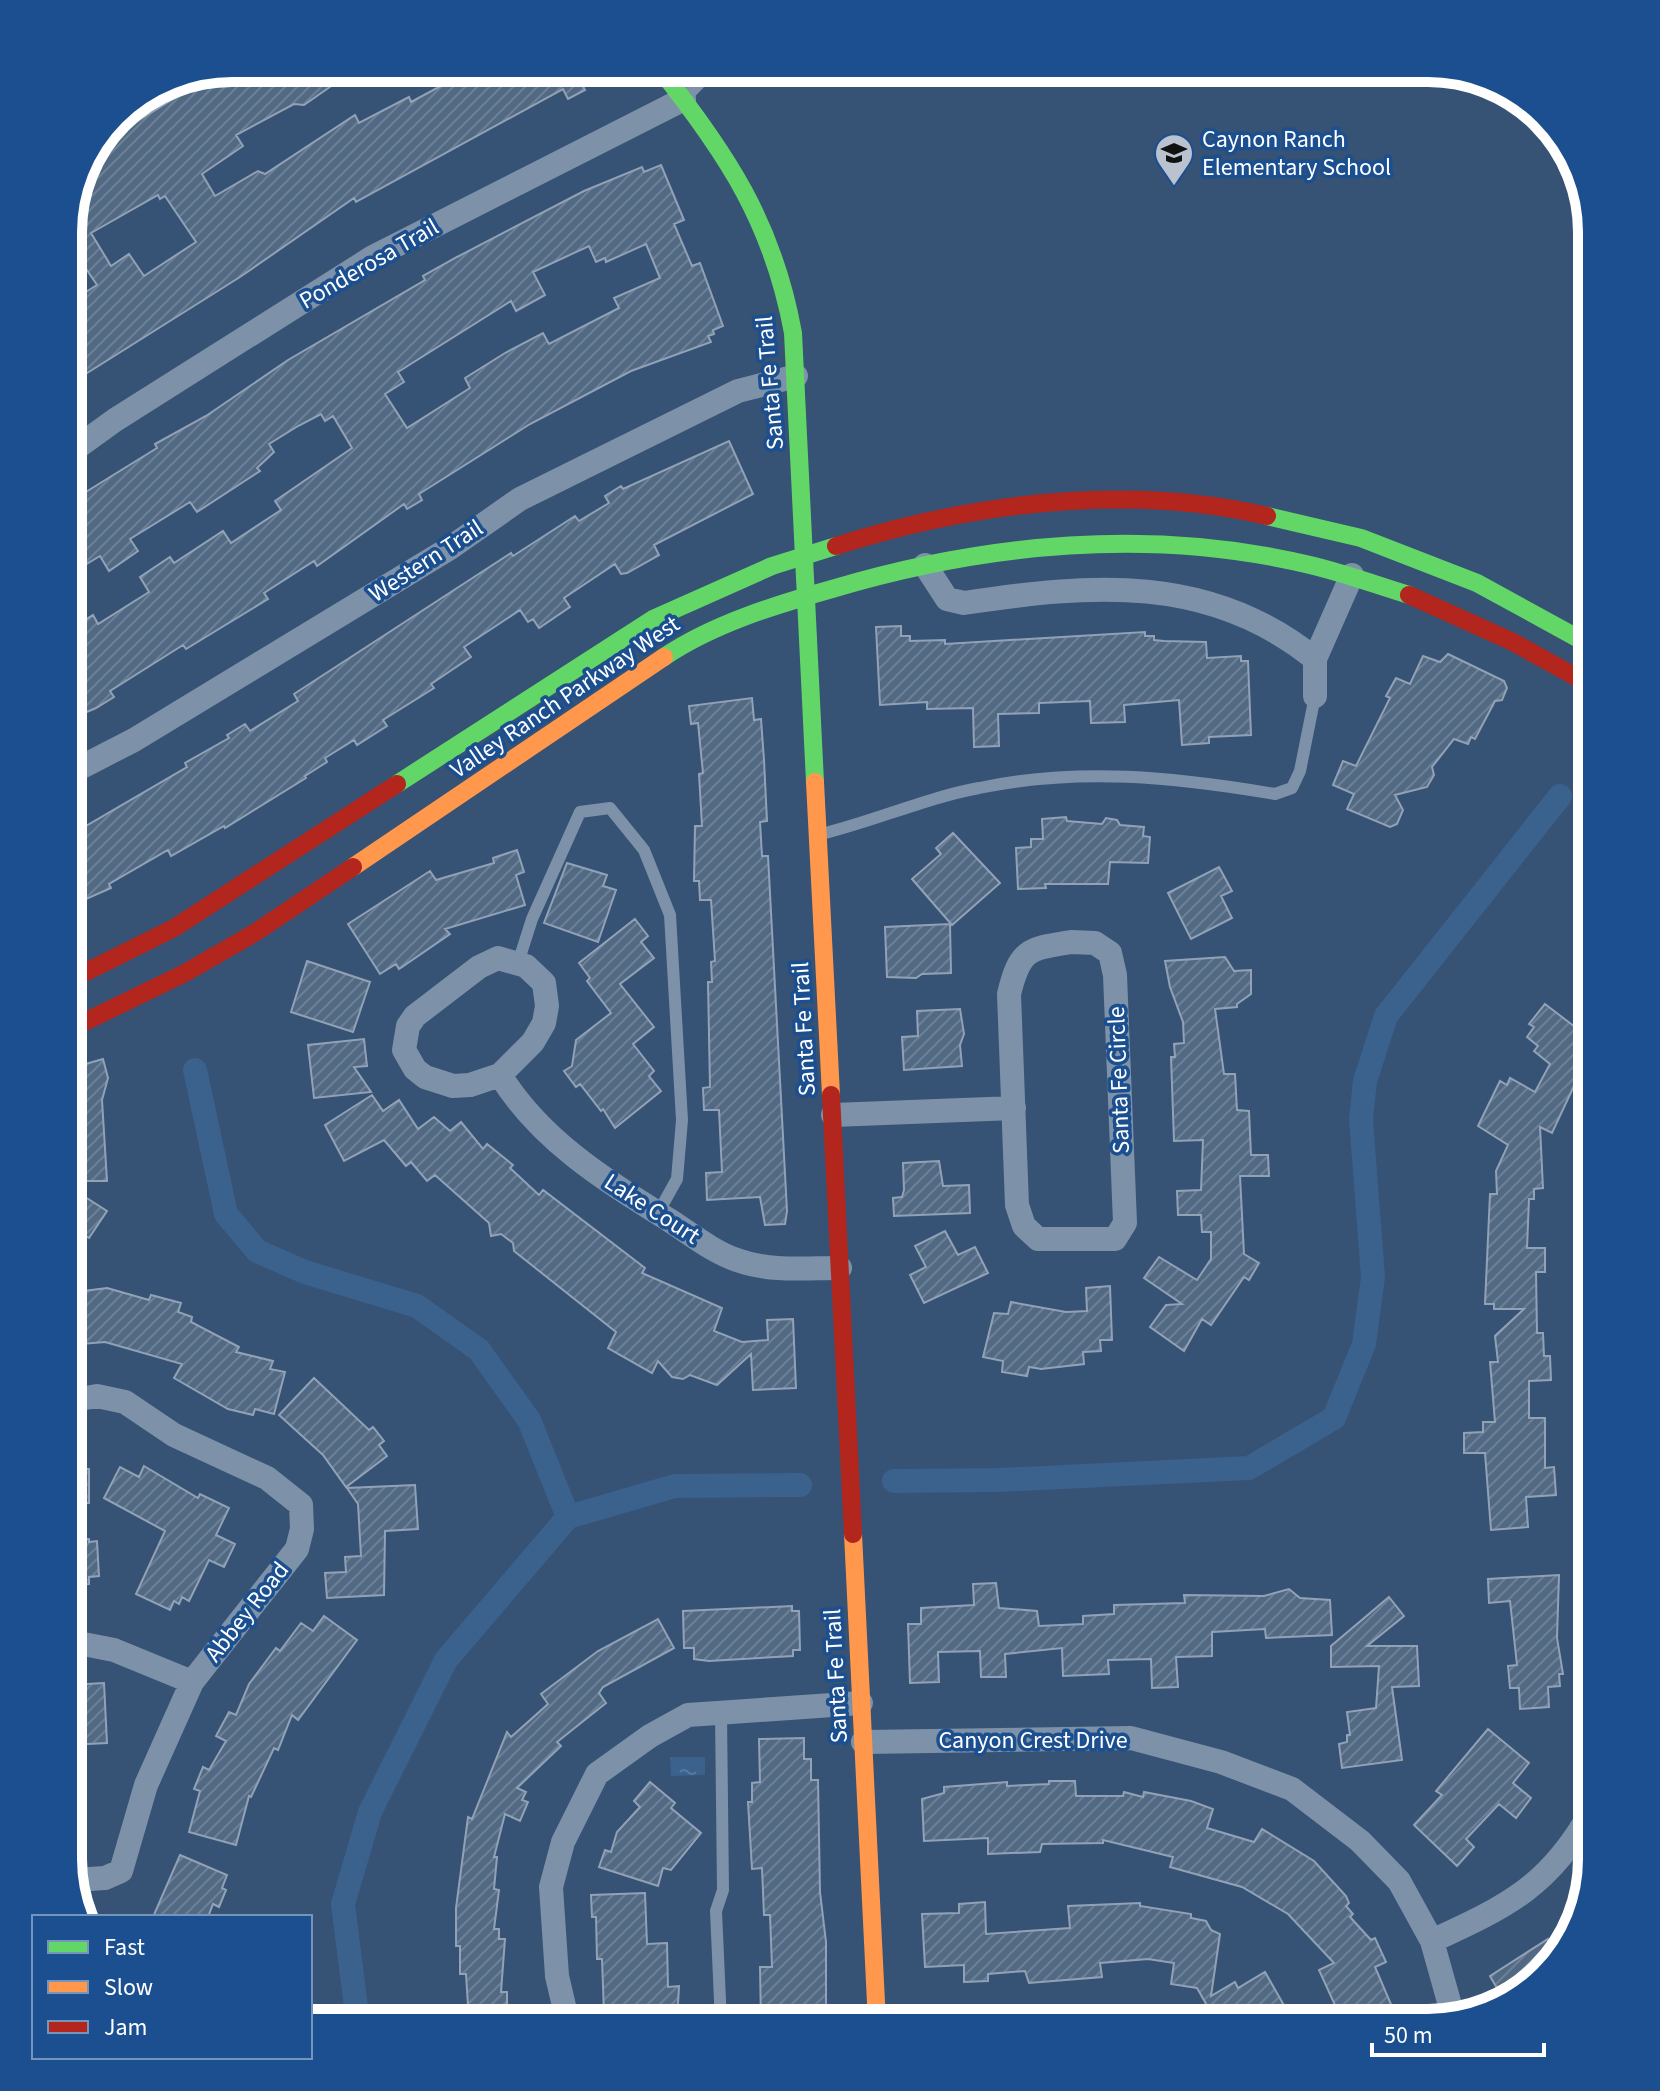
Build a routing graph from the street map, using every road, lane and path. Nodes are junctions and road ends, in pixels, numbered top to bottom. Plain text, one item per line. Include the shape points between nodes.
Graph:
1 (670, 82) edge
2 (700, 82) edge
3 (684, 99) junction
4 (796, 376) junction
5 (82, 444) edge
6 (805, 552) junction
7 (925, 565) junction
8 (1352, 575) junction
9 (806, 594) junction
10 (1578, 637) edge
11 (1315, 659) junction
12 (1578, 678) edge
13 (1315, 696) joint
14 (82, 767) edge
15 (818, 835) junction
16 (518, 963) junction
17 (82, 974) edge
18 (82, 1023) edge
19 (500, 1075) junction
20 (1014, 1108) junction
21 (833, 1115) junction
22 (658, 1213) junction
23 (840, 1268) junction
24 (82, 1399) edge
25 (82, 1644) edge
26 (192, 1682) junction
27 (861, 1703) junction
28 (721, 1713) junction
29 (863, 1742) junction
30 (1578, 1834) edge
31 (83, 1879) edge
32 (1432, 1941) junction
33 (1451, 2007) edge
34 (565, 2009) edge
35 (720, 2009) edge
36 (876, 2009) edge

1 - 3 main road, Santa Fe Trail
2 - 3 lane
3 - 4 main road, Santa Fe Trail via 737,179 776,257 793,333
3 - 5 street, Ponderosa Trail via 373,257
4 - 6 main road, Santa Fe Trail
4 - 14 street, Western Trail via 738,391 520,499 450,548
6 - 9 main road, Santa Fe Trail
6 - 10 main road, Valley Ranch Parkway West via 945,518 1062,501 1128,500 1259,511 1415,554
6 - 17 main road, Valley Ranch Parkway West via 731,580 653,619 187,920
7 - 8 main road, Valley Ranch Parkway West via 1012,549 1166,543 1288,557
7 - 9 main road, Valley Ranch Parkway West
7 - 11 street via 947,599 964,603 1096,588 1193,599 1262,621
8 - 11 street
8 - 12 main road, Valley Ranch Parkway West via 1468,618
9 - 15 main road, Santa Fe Trail
9 - 18 main road, Valley Ranch Parkway West via 687,642 256,932
11 - 13 street
13 - 15 lane via 1300,771 1292,788 1275,794 1153,776 1057,776 979,788
15 - 21 main road, Santa Fe Trail
16 - 19 street via 544,983 547,1015 533,1042
16 - 19 street via 498,958 479,967 415,1016 404,1036 404,1050 425,1077 453,1086
16 - 22 lane via 580,812 610,808 644,850 670,915 682,1120 677,1179
19 - 22 street, Lake Court via 543,1132
20 - 20 street, Santa Fe Circle via 1017,1205 1024,1226 1038,1239 1115,1239 1125,1223 1115,975 1110,953 1095,943 1031,949 1016,965 1009,994
20 - 21 street
21 - 23 main road, Santa Fe Trail
22 - 23 street, Lake Court via 745,1263
23 - 27 main road, Santa Fe Trail
24 - 26 street, Abbey Road via 125,1402 174,1435 267,1478 301,1505 297,1549
25 - 26 street via 114,1650
26 - 31 street, Abbey Road via 146,1785 121,1871
27 - 28 street
27 - 29 main road, Santa Fe Trail
28 - 34 street via 688,1715 597,1774 563,1842 551,1887
28 - 35 lane via 723,1890 716,1911
29 - 32 street, Canyon Crest Drive via 1131,1738 1221,1762 1292,1789 1350,1833 1399,1881
29 - 36 main road, Santa Fe Trail
30 - 32 street via 1538,1882 1507,1906
32 - 33 street, Canyon Crest Drive

